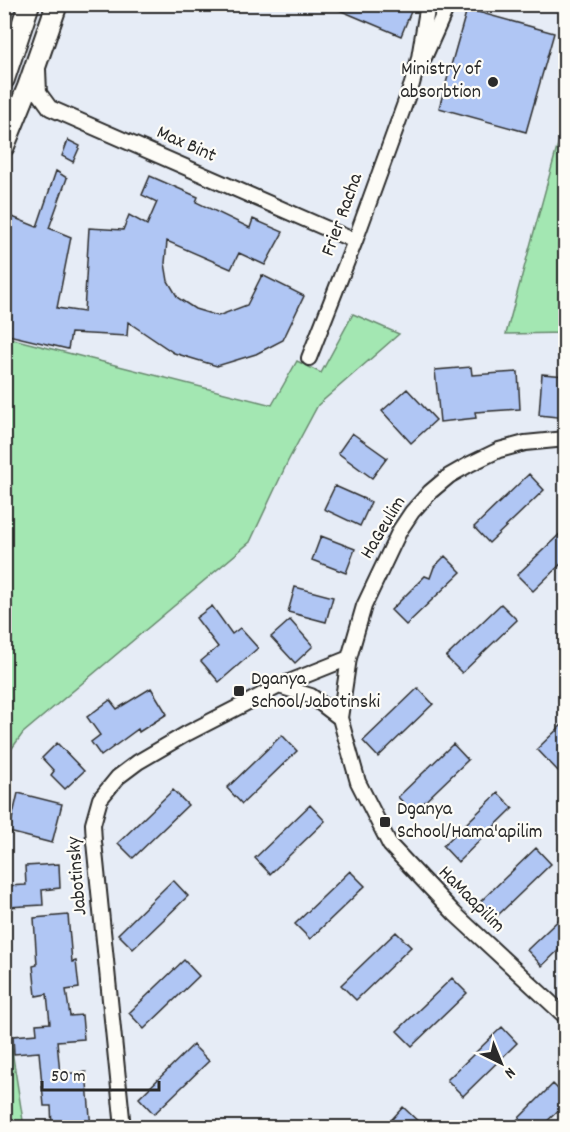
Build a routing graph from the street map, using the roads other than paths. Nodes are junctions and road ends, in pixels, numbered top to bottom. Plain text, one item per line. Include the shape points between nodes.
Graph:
1 (29, 4) edge
2 (57, 4) edge
3 (428, 4) edge
4 (448, 4) edge
5 (38, 59) junction
6 (4, 80) edge
7 (412, 84) junction
8 (4, 146) edge
9 (355, 241) junction
10 (309, 358) dead end
11 (566, 440) edge
12 (349, 658) junction
13 (279, 686) junction
14 (340, 718) junction
15 (566, 1017) edge
16 (123, 1128) edge

1 - 6 main road
2 - 5 main road
3 - 7 street, Frier Racha
4 - 7 street, Frier Racha
5 - 8 main road
5 - 9 street, Max Bint via 39,93 50,108
7 - 9 street, Frier Racha
9 - 10 street, Frier Racha
11 - 12 street, HaGeulim via 525,443 499,450 448,476 430,492 400,530 364,606
12 - 13 street, Jabotinsky
12 - 14 street, HaMaapilim
13 - 14 street via 311,696
13 - 16 street, Jabotinsky via 138,762 118,777 100,799 93,824 94,842
14 - 15 street, HaMaapilim via 358,782 390,845 455,914

